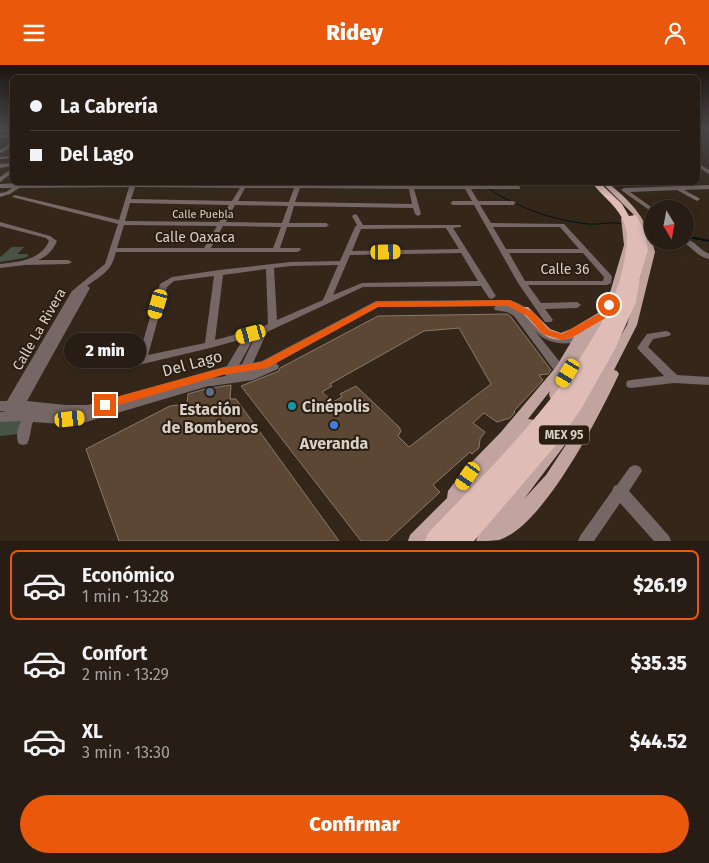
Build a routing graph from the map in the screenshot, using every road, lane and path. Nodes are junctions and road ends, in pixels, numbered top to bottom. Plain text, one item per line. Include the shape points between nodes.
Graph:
1 (19, 185) joint
2 (32, 185) edge
3 (132, 185) edge
4 (243, 185) edge
5 (298, 185) edge
6 (356, 185) edge
7 (411, 185) edge
8 (597, 185) edge
9 (602, 185) edge
10 (607, 185) edge
11 (644, 185) edge
12 (676, 185) edge
13 (0, 186) edge
14 (467, 187) junction
15 (709, 187) edge
16 (518, 188) dead end
17 (680, 188) junction
18 (651, 189) junction
19 (624, 190) joint
20 (0, 195) edge
21 (697, 199) dead end
22 (129, 201) junction
23 (234, 202) junction
24 (292, 203) junction
25 (357, 203) junction
26 (453, 203) dead end
27 (476, 203) junction
28 (513, 203) dead end
29 (644, 205) edge
30 (416, 206) junction
31 (418, 214) dead end
32 (356, 216) dead end
33 (0, 223) edge
34 (122, 223) junction
35 (221, 224) junction
36 (285, 224) junction
37 (326, 225) dead end
38 (459, 225) dead end
39 (489, 225) junction
40 (448, 226) junction
41 (361, 227) junction
42 (638, 230) edge
43 (694, 247) edge
44 (113, 250) junction
45 (206, 250) junction
46 (276, 250) junction
47 (296, 250) dead end
48 (464, 251) junction
49 (504, 251) junction
50 (586, 251) junction
51 (346, 253) junction
52 (709, 257) edge
53 (68, 262) dead end
54 (25, 263) junction
55 (342, 263) junction
56 (0, 266) edge
57 (270, 266) junction
58 (220, 272) junction
59 (484, 283) junction
60 (522, 283) junction
61 (492, 296) dead end
62 (326, 302) junction
63 (577, 305) dead end
64 (538, 306) junction
65 (604, 315) junction
66 (525, 316) junction
67 (548, 320) dead end
68 (268, 328) junction
69 (251, 334) junction
70 (666, 334) dead end
71 (582, 335) joint
72 (210, 345) junction
73 (627, 346) dead end
74 (142, 360) junction
75 (130, 363) dead end
76 (560, 370) junction
77 (244, 373) junction
78 (230, 374) junction
79 (674, 379) junction
80 (707, 383) edge
81 (631, 384) dead end
82 (8, 411) edge
83 (33, 411) junction
84 (23, 440) dead end
85 (635, 471) dead end
86 (619, 491) junction
87 (450, 507) junction
88 (485, 539) edge
89 (416, 541) edge
90 (436, 541) edge
91 (459, 541) edge
92 (585, 541) edge
93 (664, 541) edge

1 - 13 street
1 - 20 street
2 - 34 street, Calle Puebla via 15,197
3 - 22 street, Calle La Rivera
4 - 23 street
5 - 24 street
6 - 7 street
6 - 25 street
7 - 14 street
7 - 30 street
8 - 42 highway
9 - 42 highway via 628,209
10 - 42 main road via 633,209
11 - 18 street
12 - 17 street
14 - 16 street
14 - 27 street
15 - 17 street
17 - 18 street
17 - 21 street
18 - 19 street
19 - 29 street
22 - 23 street
22 - 34 street, Calle La Rivera
23 - 24 street
23 - 35 street
24 - 25 street
24 - 36 street
25 - 30 street
26 - 27 street
27 - 28 street
27 - 39 street
30 - 31 street
32 - 41 street
33 - 54 street via 52,241 47,251
34 - 35 street, Calle Puebla
34 - 44 street, Calle La Rivera
35 - 36 street, Calle Puebla
35 - 45 street
36 - 37 street, Calle Puebla
36 - 46 street
38 - 40 street
39 - 49 street
39 - 50 street via 562,225
40 - 41 street
40 - 48 street
41 - 51 street via 356,229
42 - 65 main road, MEX 95 via 628,245 614,296
42 - 88 main road, MEX 95 via 651,252 632,325 586,409
42 - 90 highway, MEX 95 via 612,319 565,394 538,429
42 - 91 highway, MEX 95 via 643,250 630,301 608,349 550,440
43 - 52 street
44 - 45 street, Calle Oaxaca
44 - 82 street, Calle La Rivera via 107,267 81,290
45 - 46 street, Calle Oaxaca
46 - 47 street, Calle Oaxaca
48 - 51 street
48 - 59 street
49 - 50 street
49 - 60 street
50 - 60 street, Calle 36 via 608,277 607,283
51 - 55 street
53 - 54 street
54 - 56 street
55 - 57 street
55 - 62 street
57 - 58 street
57 - 68 street
58 - 72 street
58 - 74 street via 172,279 163,286
59 - 61 street
59 - 62 street via 365,284
60 - 64 street
62 - 68 street
63 - 64 street
64 - 67 street
65 - 66 main road via 562,337 546,332
65 - 87 main road, MEX 95 via 558,390 531,424
66 - 71 street via 550,339 560,341
66 - 76 street
66 - 77 street, Del Lago via 502,308 412,306 384,309 362,314 264,372
68 - 69 street
68 - 77 street via 249,358
69 - 72 street
69 - 78 street
70 - 79 street via 650,337 642,348
71 - 76 main road
72 - 74 street
73 - 88 main road via 589,422 551,480 521,516
74 - 75 street
76 - 87 main road via 468,476
77 - 78 street, Del Lago
78 - 83 street, Del Lago via 83,418 70,419
79 - 80 street
79 - 81 street
82 - 83 street, Del Lago
83 - 84 street via 24,428
85 - 86 street
86 - 92 street
86 - 93 street
87 - 89 main road, MEX 95

